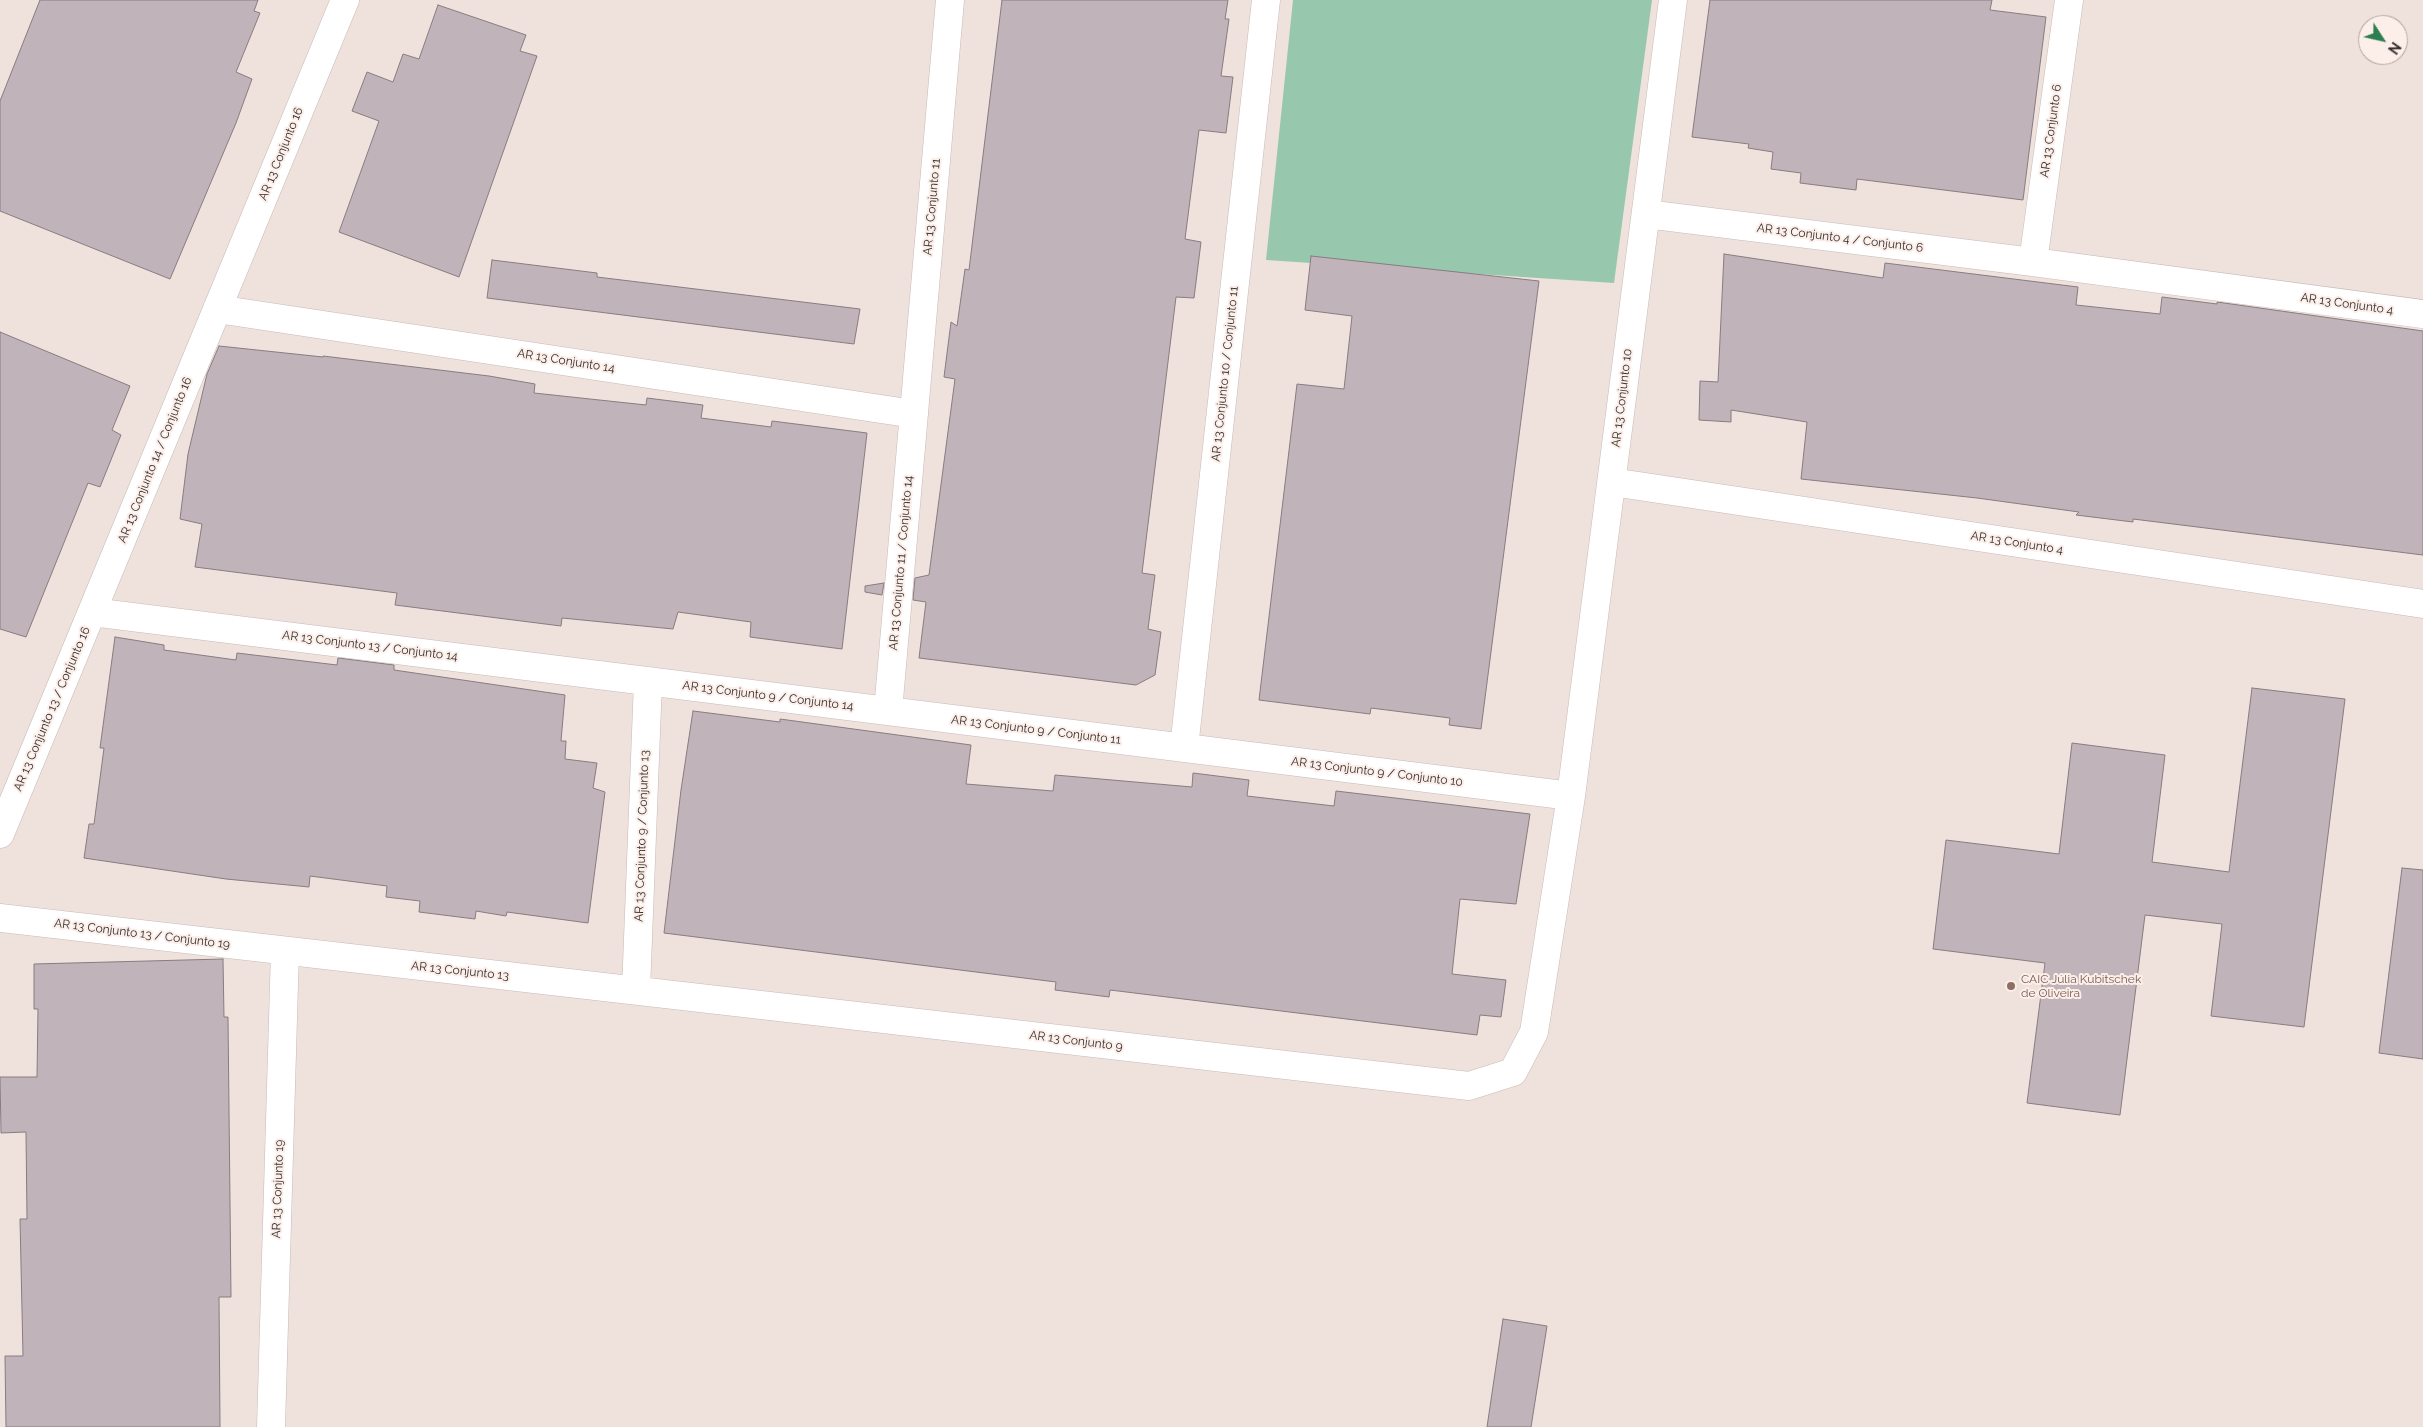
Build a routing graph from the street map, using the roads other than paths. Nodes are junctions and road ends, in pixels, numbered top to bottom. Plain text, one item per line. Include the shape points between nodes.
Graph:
1 (345, 0) edge
2 (950, 0) edge
3 (1266, 0) edge
4 (1674, 0) edge
5 (2069, 0) edge
6 (1646, 214) junction
7 (2034, 262) junction
8 (217, 309) junction
9 (2423, 314) edge
10 (914, 414) junction
11 (1612, 482) junction
12 (2423, 604) edge
13 (92, 612) junction
14 (648, 681) junction
15 (888, 711) junction
16 (1184, 748) junction
17 (1571, 796) junction
18 (0, 834) edge
19 (0, 918) edge
20 (284, 951) junction
21 (636, 990) junction
22 (1513, 1072) joint
23 (272, 1427) edge

1 - 8 street, AR 13 Conjunto 16
2 - 10 street, AR 13 Conjunto 11
3 - 16 street, AR 13 Conjunto 10 / Conjunto 11
4 - 6 street, AR 13 Conjunto 10
5 - 7 street, AR 13 Conjunto 6
6 - 7 street, AR 13 Conjunto 4 / Conjunto 6
6 - 11 street, AR 13 Conjunto 10
7 - 9 street, AR 13 Conjunto 4
8 - 10 street, AR 13 Conjunto 14
8 - 13 street, AR 13 Conjunto 14 / Conjunto 16
10 - 15 street, AR 13 Conjunto 11 / Conjunto 14
11 - 12 street, AR 13 Conjunto 4
11 - 17 street, AR 13 Conjunto 10
13 - 14 street, AR 13 Conjunto 13 / Conjunto 14
13 - 18 street, AR 13 Conjunto 13 / Conjunto 16
14 - 15 street, AR 13 Conjunto 9 / Conjunto 14
14 - 21 street, AR 13 Conjunto 9 / Conjunto 13
15 - 16 street, AR 13 Conjunto 9 / Conjunto 11
16 - 17 street, AR 13 Conjunto 9 / Conjunto 10
17 - 22 street, AR 13 Conjunto 10 via 1534,1032
19 - 20 street, AR 13 Conjunto 13 / Conjunto 19
20 - 21 street, AR 13 Conjunto 13
20 - 23 street, AR 13 Conjunto 19
21 - 22 street, AR 13 Conjunto 9 via 1469,1086

